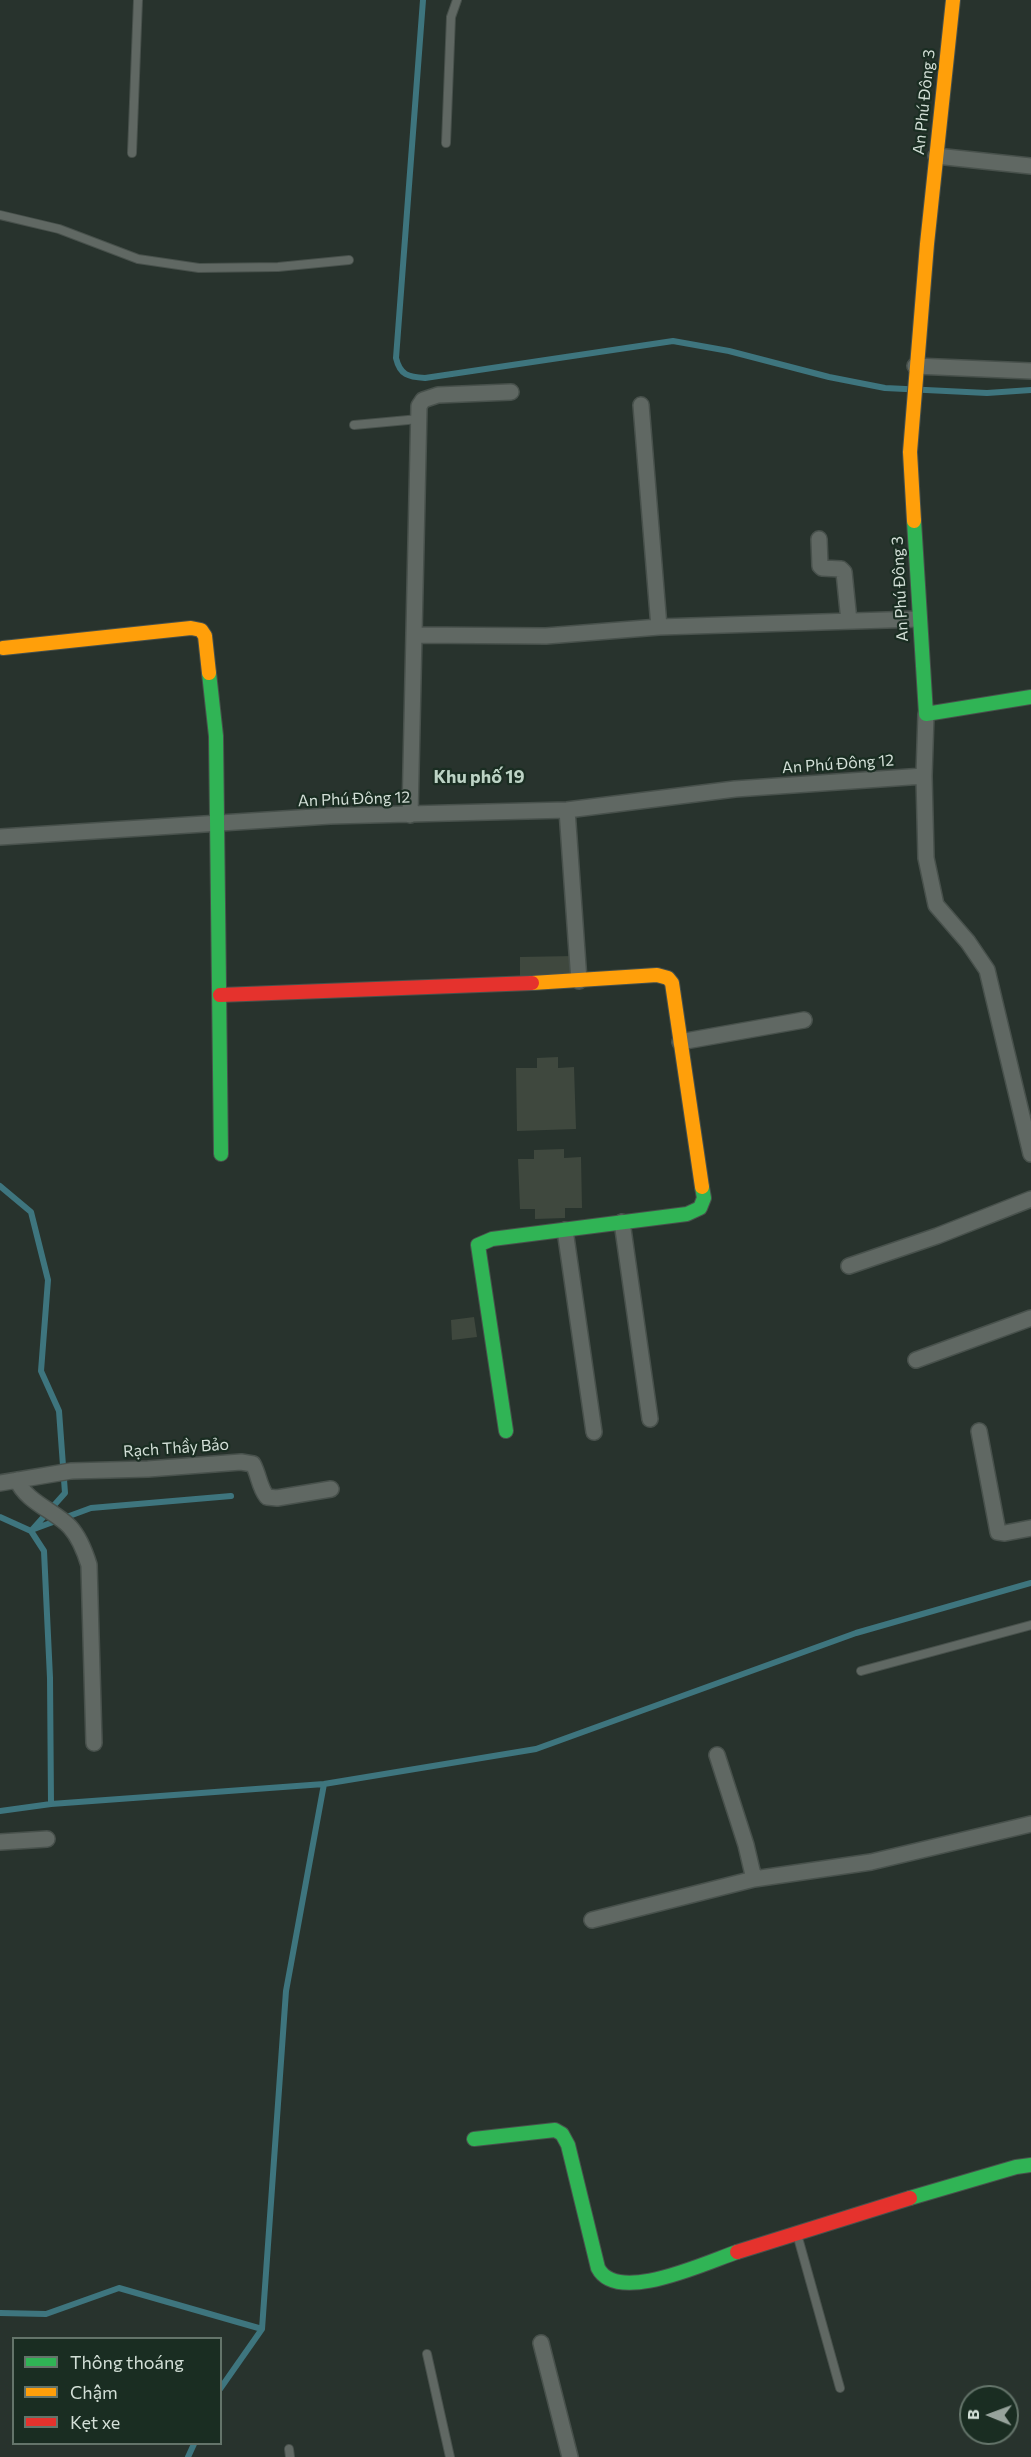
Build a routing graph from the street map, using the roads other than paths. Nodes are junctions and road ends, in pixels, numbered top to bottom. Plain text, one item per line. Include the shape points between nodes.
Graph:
1 (138, 0) edge
2 (457, 0) edge
3 (953, 0) edge
4 (446, 143) dead end
5 (132, 153) dead end
6 (936, 156) junction
7 (1031, 166) edge
8 (0, 214) edge
9 (349, 260) dead end
10 (915, 371) junction
11 (1031, 371) edge
12 (511, 392) dead end
13 (641, 405) dead end
14 (419, 419) junction
15 (354, 425) dead end
16 (819, 539) dead end
17 (919, 619) junction
18 (849, 621) junction
19 (659, 627) junction
20 (414, 635) junction
21 (3, 648) dead end
22 (1031, 697) edge
23 (926, 714) junction
24 (924, 776) junction
25 (567, 810) junction
26 (410, 815) junction
27 (217, 825) junction
28 (0, 837) edge
29 (579, 981) junction
30 (220, 995) junction
31 (804, 1020) dead end
32 (680, 1042) junction
33 (1028, 1127) edge
34 (221, 1154) dead end
35 (1031, 1154) edge
36 (1031, 1200) edge
37 (622, 1222) junction
38 (565, 1230) junction
39 (849, 1266) dead end
40 (1031, 1318) edge
41 (916, 1360) dead end
42 (650, 1419) dead end
43 (506, 1431) dead end
44 (979, 1431) dead end
45 (594, 1432) dead end
46 (17, 1480) junction
47 (0, 1483) edge
48 (331, 1489) dead end
49 (1031, 1528) edge
50 (1031, 1625) edge
51 (861, 1671) dead end
52 (94, 1743) dead end
53 (717, 1755) dead end
54 (1031, 1824) edge
55 (46, 1839) dead end
56 (0, 1842) edge
57 (754, 1879) junction
58 (592, 1920) dead end
59 (474, 2139) dead end
60 (1031, 2165) edge
61 (796, 2232) junction
62 (540, 2343) dead end
63 (427, 2354) dead end
64 (840, 2388) dead end
65 (450, 2457) edge
66 (570, 2457) edge

1 - 5 lane
2 - 4 lane via 451,16
3 - 6 street, An Phú Đông 3
6 - 7 street
6 - 10 street, An Phú Đông 3
8 - 9 lane via 60,229 138,259 199,268 278,267
10 - 11 street
10 - 17 street, An Phú Đông 3 via 910,452
12 - 14 street via 429,397 420,406
13 - 19 street
14 - 15 lane
14 - 20 street
16 - 18 street via 820,566 844,572
17 - 18 street
17 - 23 street, An Phú Đông 3
18 - 19 street
19 - 20 street via 546,636
20 - 26 street
21 - 27 street via 201,630 216,736
22 - 23 street
23 - 24 street, An Phú Đông 3
24 - 25 street, An Phú Đông 12 via 735,789
24 - 33 street, An Phú Đông 3 via 926,858 936,905 987,970
25 - 26 street, An Phú Đông 12
25 - 29 street
26 - 27 street, An Phú Đông 12 via 330,816
27 - 28 street, An Phú Đông 12
27 - 30 street
29 - 30 street
29 - 32 street via 657,975 668,978 672,983
30 - 34 street
31 - 32 street
32 - 37 street via 704,1198 700,1208 687,1214
33 - 35 street, An Phú Đông 3
36 - 39 street
37 - 38 street
37 - 42 street
38 - 43 street via 492,1239 478,1245
38 - 45 street
40 - 41 street
44 - 49 street via 998,1532
46 - 47 street
46 - 48 street, Rạch Thầy Bảo via 71,1471 241,1462 253,1464 267,1497
46 - 52 street via 24,1492 69,1526 83,1545 89,1565
50 - 51 lane
53 - 57 street
54 - 57 street via 871,1862
55 - 56 street
57 - 58 street
59 - 61 street via 555,2130 562,2134 598,2268 612,2282 651,2281
60 - 61 street
61 - 64 lane
62 - 66 street
63 - 65 lane

